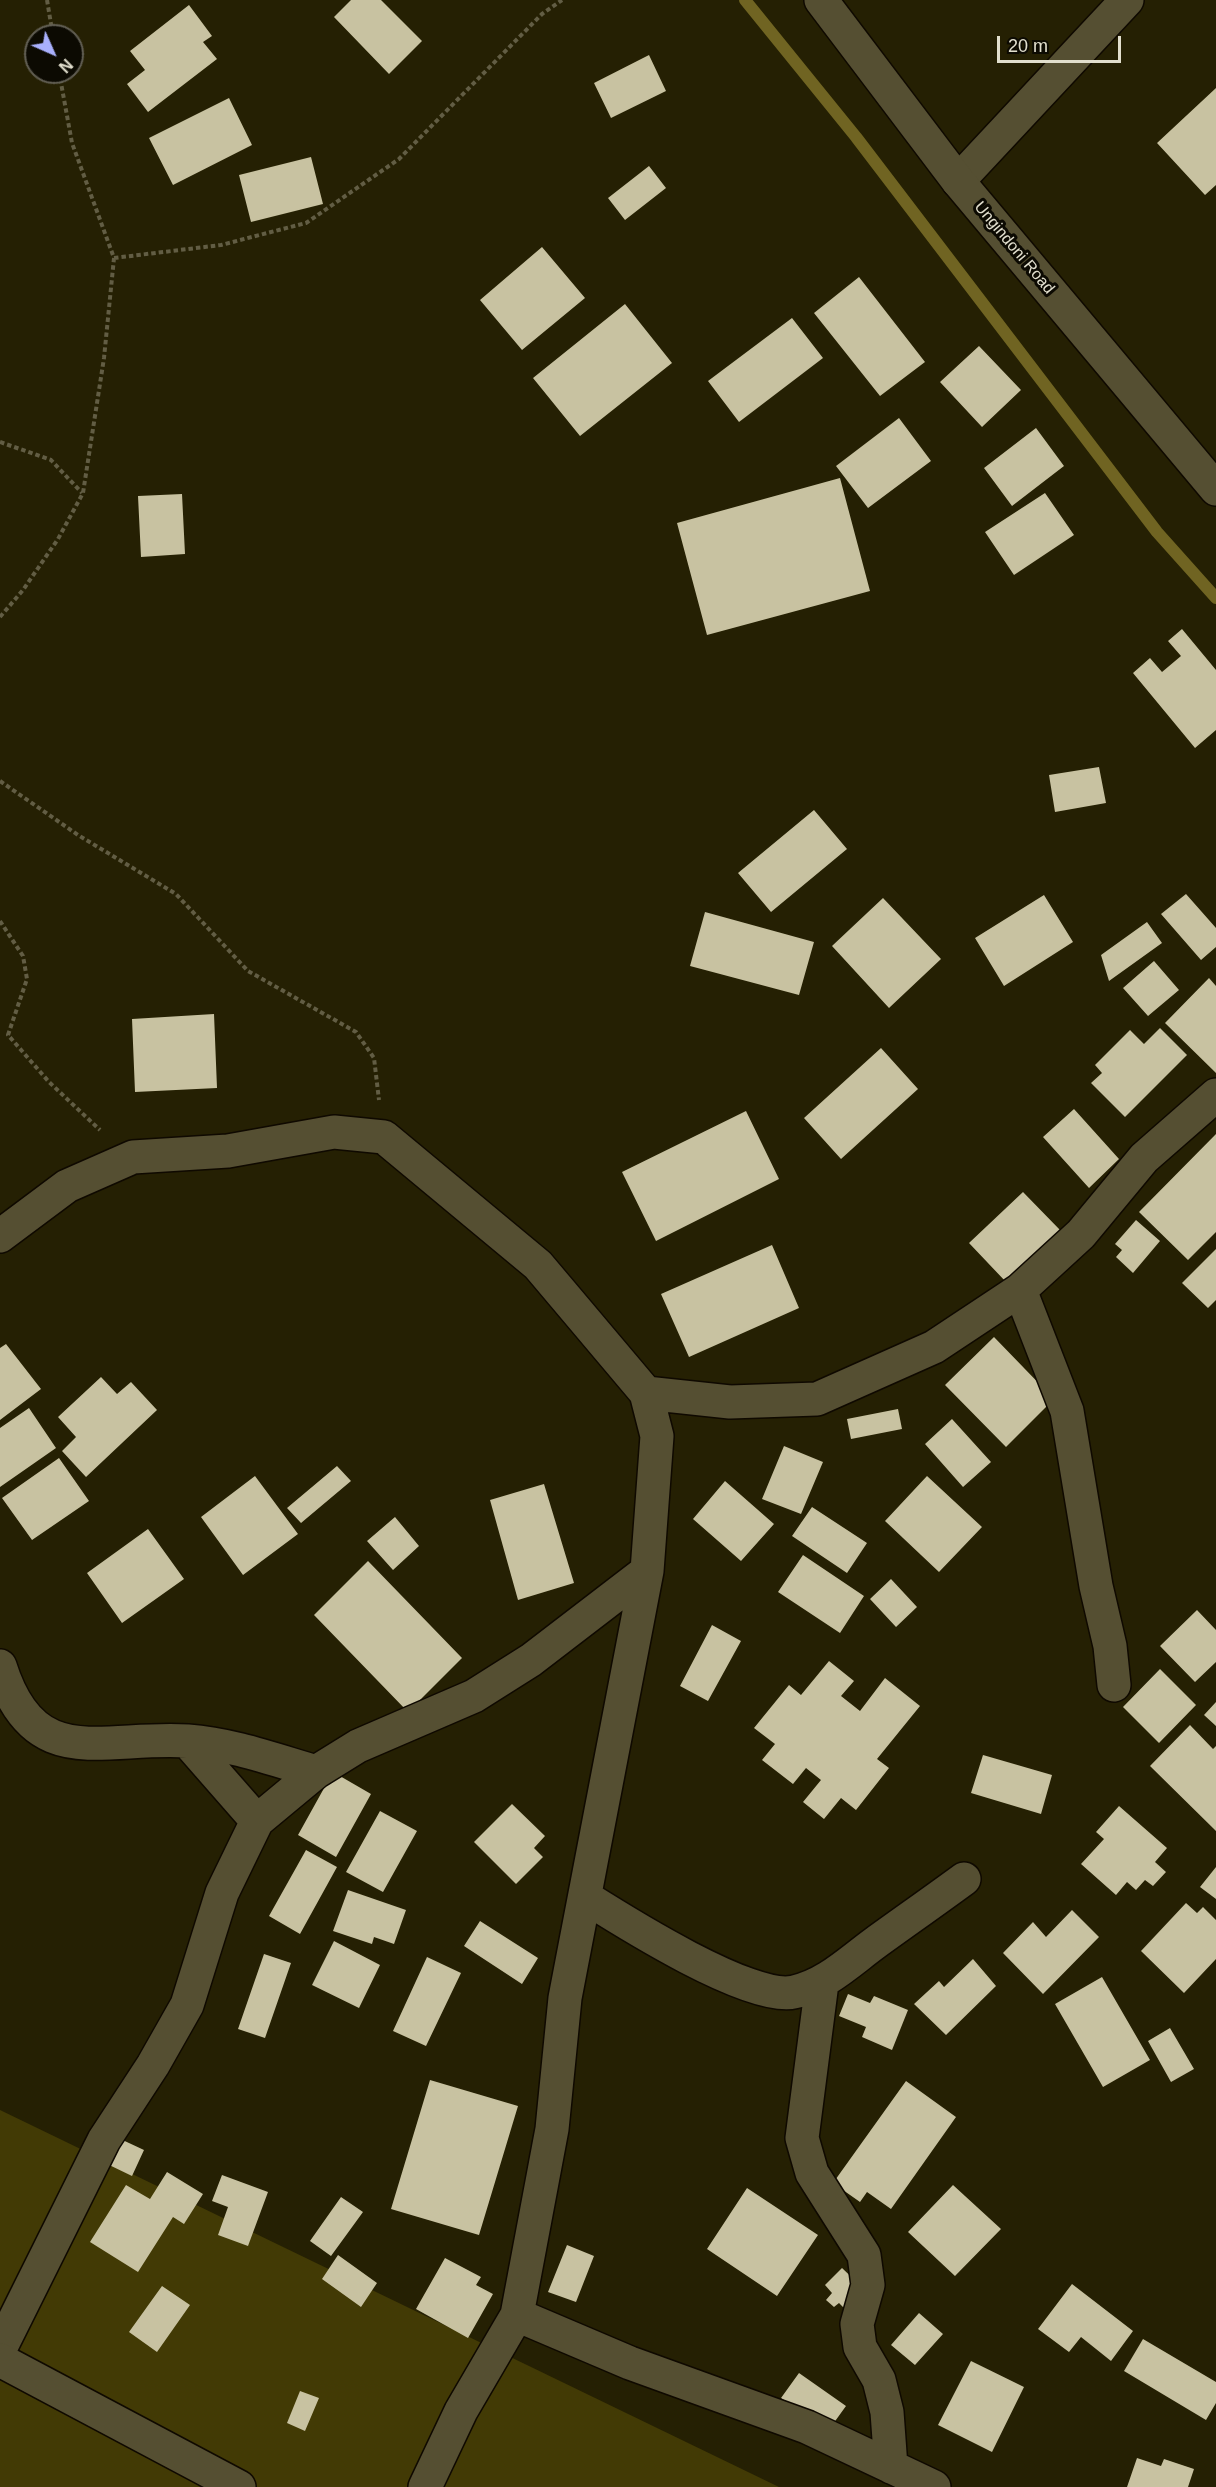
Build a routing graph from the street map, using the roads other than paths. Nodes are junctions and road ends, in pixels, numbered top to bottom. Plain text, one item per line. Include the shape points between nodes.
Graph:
1 (821, 0) edge
2 (1127, 0) edge
3 (958, 181) junction
4 (1216, 489) edge
5 (1216, 1095) edge
6 (0, 1236) edge
7 (1020, 1290) junction
8 (646, 1393) junction
9 (647, 1571) junction
10 (0, 1666) edge
11 (1114, 1685) dead end
12 (187, 1741) junction
13 (316, 1772) junction
14 (257, 1821) junction
15 (964, 1880) dead end
16 (585, 1897) junction
17 (822, 1983) junction
18 (517, 2316) junction
19 (0, 2349) edge
20 (0, 2360) edge
21 (891, 2467) junction
22 (239, 2487) edge
23 (425, 2487) edge
24 (934, 2487) edge

1 - 3 street, Ungindoni Road
2 - 3 street
3 - 4 street, Ungindoni Road
5 - 7 street via 1144,1158 1082,1234
6 - 8 street via 67,1186 133,1157 228,1151 334,1132 384,1137 538,1265
7 - 8 street via 934,1347 817,1399 730,1402
7 - 11 street via 1067,1411
8 - 9 street via 657,1436
9 - 13 street via 531,1660 474,1696 358,1746
9 - 16 street
10 - 12 street via 8,1693 29,1723 66,1742
12 - 13 street via 242,1751
12 - 14 street
13 - 14 street
14 - 19 street via 222,1893 187,2005 104,2140
15 - 17 street
16 - 17 street via 645,1935 755,1987 791,1993
16 - 18 street via 565,1998 552,2129
17 - 21 street via 802,2138 812,2173 864,2255 868,2285 857,2324 860,2347 879,2379 887,2412
18 - 21 street via 630,2363 807,2427
18 - 23 street via 461,2411
20 - 22 street
21 - 24 street

